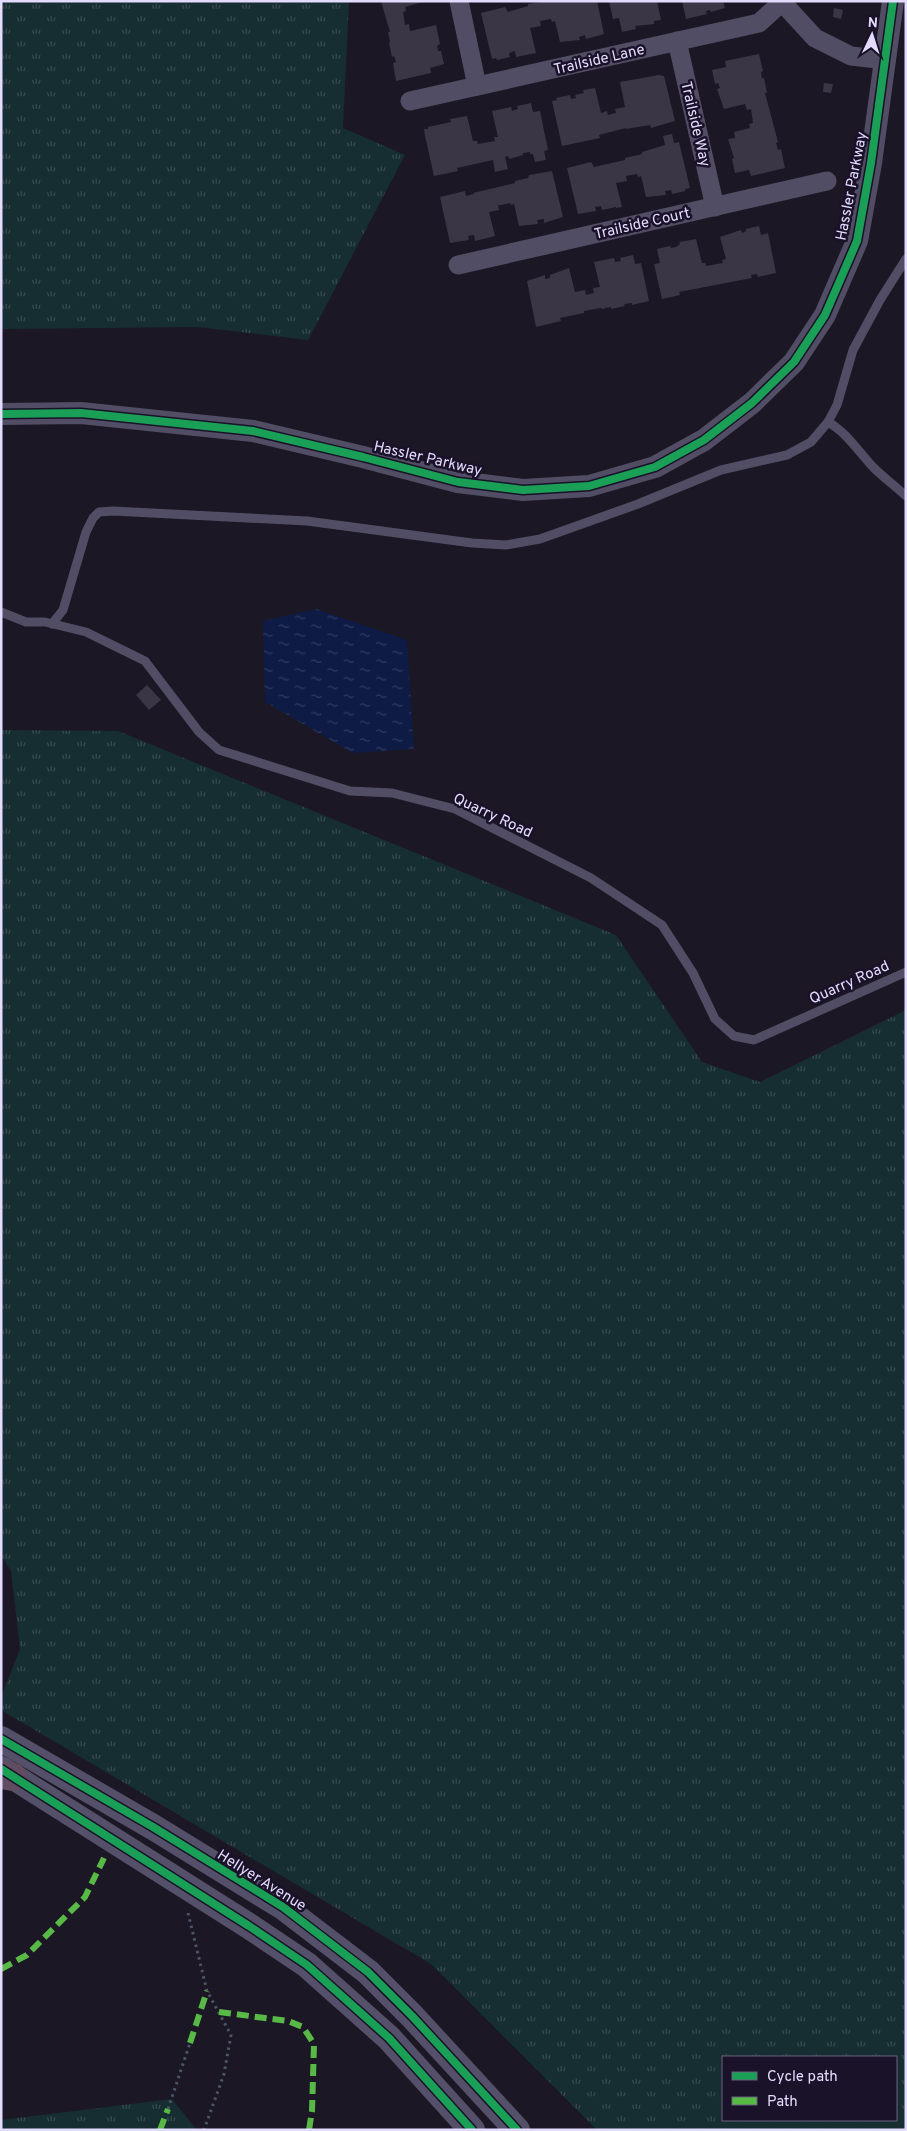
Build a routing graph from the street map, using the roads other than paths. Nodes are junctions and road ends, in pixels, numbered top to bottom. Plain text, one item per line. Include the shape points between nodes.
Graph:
1 (458, 1) edge
2 (893, 1) edge
3 (781, 2) edge
4 (677, 41) junction
5 (886, 60) junction
6 (477, 86) junction
7 (410, 101) dead end
8 (827, 181) dead end
9 (716, 207) junction
10 (906, 259) edge
11 (458, 265) dead end
12 (1, 414) edge
13 (828, 422) junction
14 (906, 496) edge
15 (1, 612) edge
16 (52, 624) junction
17 (906, 972) edge
18 (1, 1739) edge
19 (5, 1774) edge
20 (412, 2016) junction
21 (389, 2038) junction
22 (472, 2130) edge
23 (517, 2130) edge

1 - 6 street
2 - 5 street, Hassler Parkway
3 - 4 street, Trailside Lane via 759,23
3 - 5 street via 815,38 851,56
4 - 6 street, Trailside Lane
4 - 9 street, Trailside Way
5 - 12 street, Hassler Parkway via 857,241 825,316 794,362 752,404 704,440 655,467 589,486 523,490 458,482 253,431 81,413
6 - 7 street, Trailside Lane
8 - 9 street, Trailside Court
9 - 11 street, Trailside Court
10 - 13 lane via 853,350 837,405
13 - 14 lane via 841,429 874,468
13 - 16 lane via 811,442 787,455 721,470 540,539 506,545 307,522 100,512 93,518 83,541 63,610
15 - 16 lane, Quarry Road via 26,622
16 - 17 lane, Quarry Road via 86,632 145,661 199,732 220,750 350,791 392,793 455,809 591,878 662,925 692,973 715,1019 734,1036 754,1040
18 - 20 main road, Hellyer Avenue via 283,1907 368,1972
19 - 21 main road via 307,1965
20 - 21 main road
20 - 23 main road, Hellyer Avenue
21 - 22 main road

